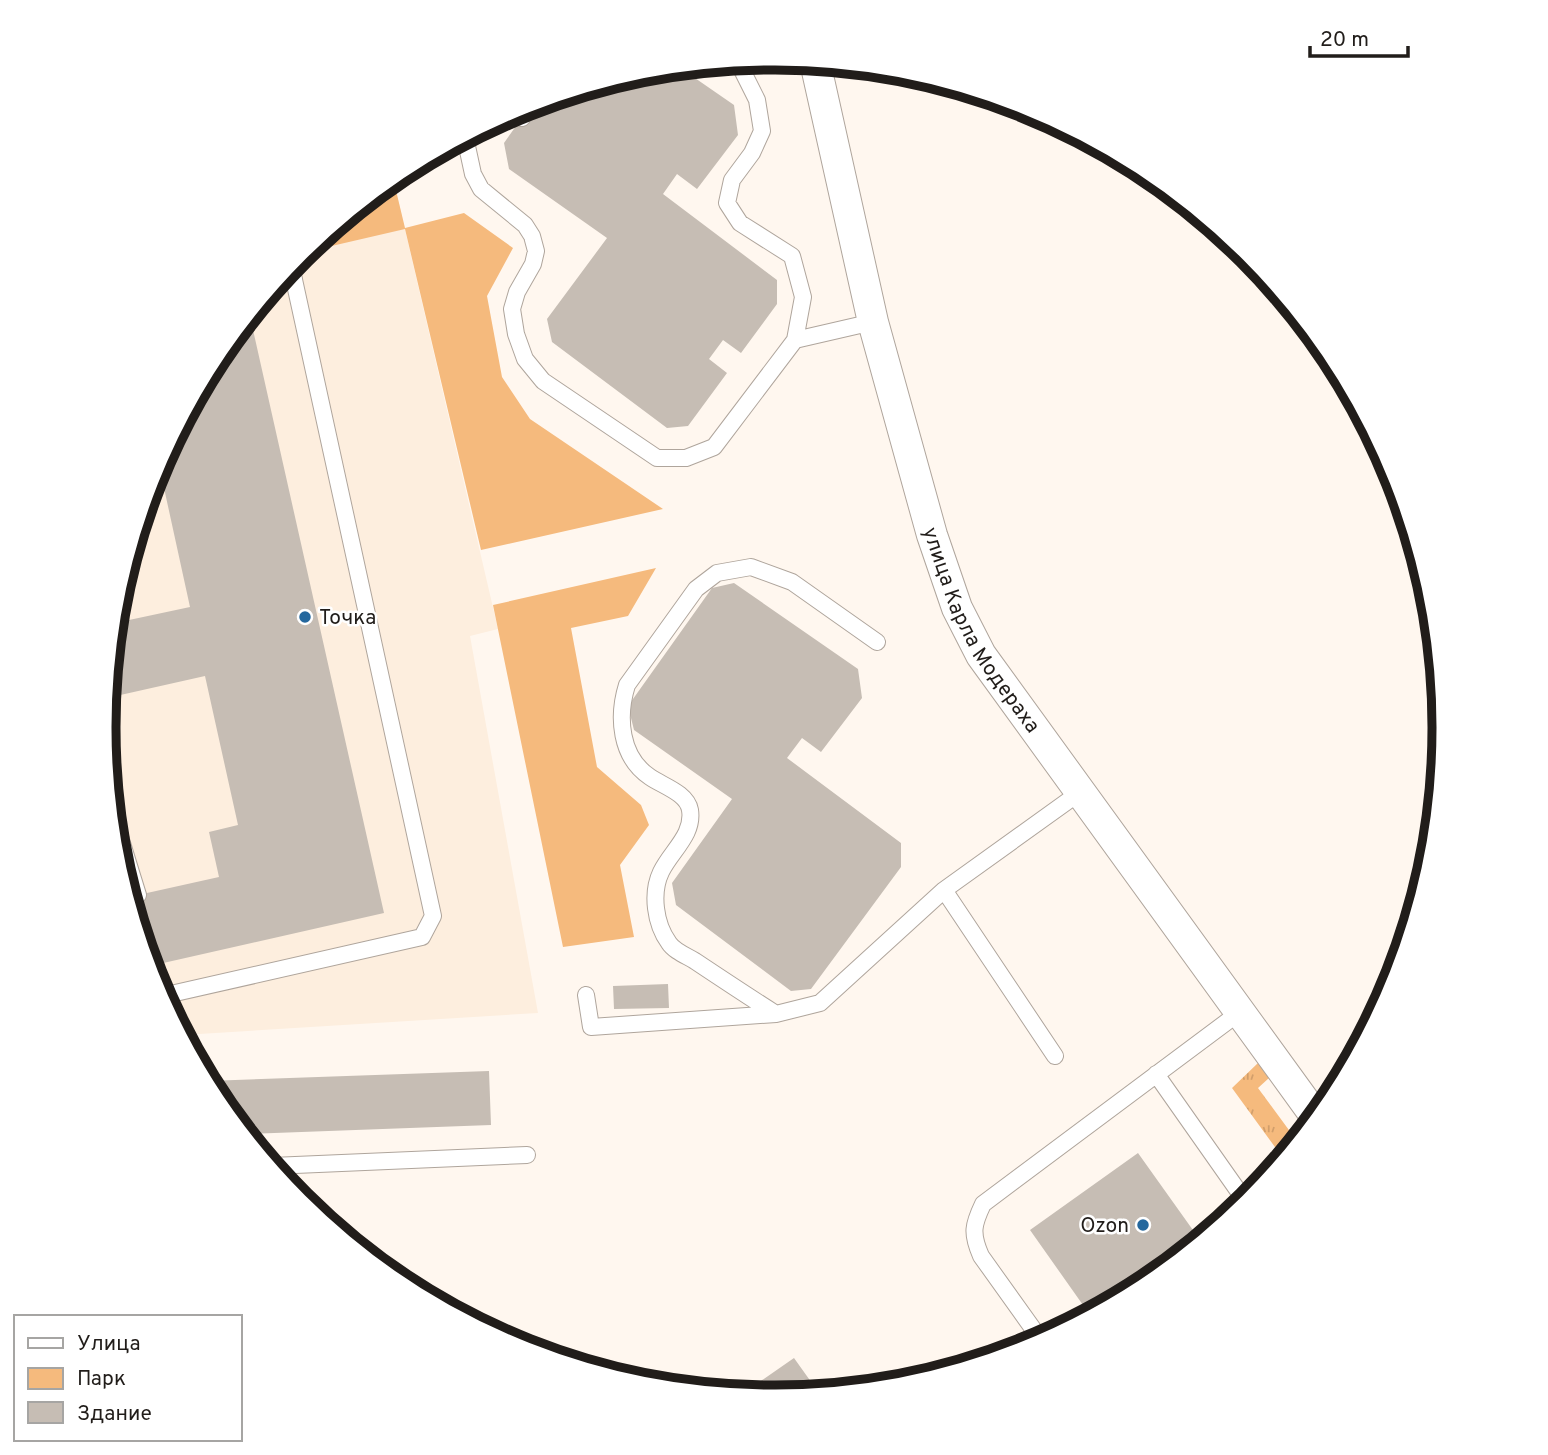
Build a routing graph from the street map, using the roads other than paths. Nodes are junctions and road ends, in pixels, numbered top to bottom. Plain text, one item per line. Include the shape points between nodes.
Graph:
1 (742, 71) edge
2 (818, 71) edge
3 (467, 146) edge
4 (294, 279) edge
5 (873, 321) junction
6 (795, 340) junction
7 (877, 642) dead end
8 (1079, 793) junction
9 (944, 890) junction
10 (173, 993) edge
11 (586, 995) dead end
12 (1240, 1012) junction
13 (776, 1014) junction
14 (1055, 1056) dead end
15 (1156, 1074) junction
16 (1310, 1109) edge
17 (527, 1155) dead end
18 (284, 1165) edge
19 (1239, 1192) edge
20 (1035, 1331) edge

1 - 6 lane via 757,100 762,131 732,180 727,203 740,223 792,256 803,297
2 - 5 street, улица Карла Модераха
3 - 6 lane via 481,189 533,236 533,264 512,309 525,359 543,381 657,458 686,458 714,447
4 - 10 lane via 433,916 422,937
5 - 6 lane
5 - 8 street, улица Карла Модераха via 957,608 981,655
7 - 13 lane via 792,582 751,567 717,573 696,589 627,685 621,704 629,755 647,775 684,798 690,810 686,835 661,872 655,893 658,922 670,945
8 - 9 lane
8 - 12 street, улица Карла Модераха
9 - 13 lane via 820,1003
9 - 14 lane
11 - 13 lane via 592,1027
12 - 15 lane
12 - 16 street, улица Карла Модераха
15 - 19 lane
15 - 20 lane via 983,1204 974,1222 974,1240 981,1256
17 - 18 lane

